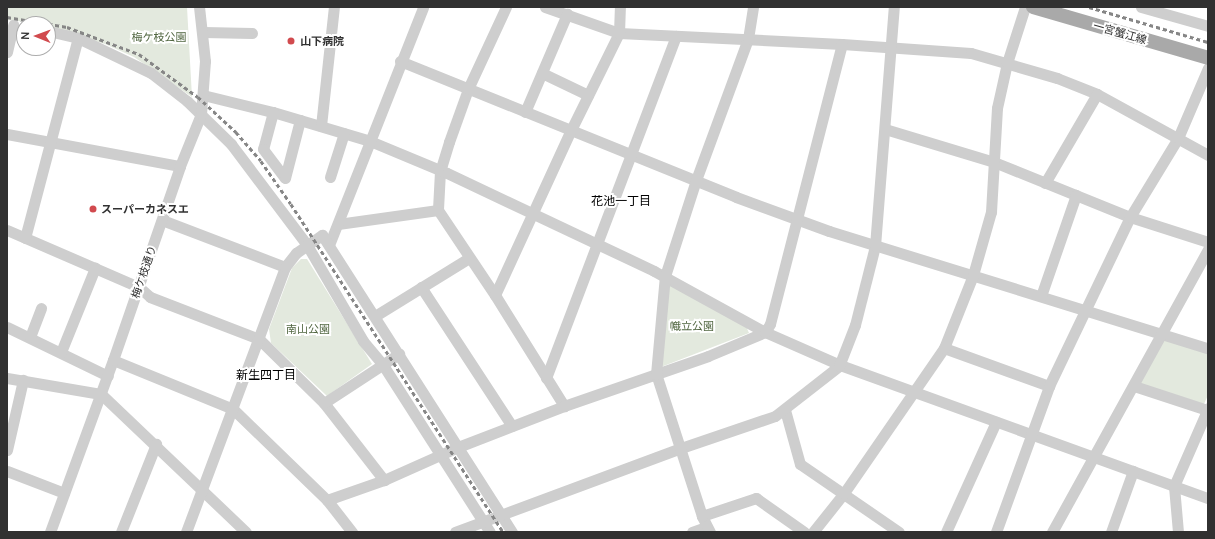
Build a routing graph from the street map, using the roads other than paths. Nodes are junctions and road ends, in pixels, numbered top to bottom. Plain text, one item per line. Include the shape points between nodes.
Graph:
1 (199, 7) edge
2 (334, 7) edge
3 (423, 7) edge
4 (506, 7) edge
5 (545, 7) edge
6 (620, 7) edge
7 (753, 7) edge
8 (894, 7) edge
9 (1025, 7) edge
10 (1033, 7) edge
11 (1144, 7) edge
12 (566, 14) junction
13 (10, 24) edge
14 (1208, 26) edge
15 (203, 32) junction
16 (56, 33) edge
17 (252, 33) dead end
18 (619, 33) junction
19 (676, 36) junction
20 (78, 38) junction
21 (748, 39) junction
22 (842, 44) junction
23 (890, 47) junction
24 (7, 52) edge
25 (1208, 58) edge
26 (400, 61) junction
27 (1007, 63) junction
28 (1208, 68) edge
29 (542, 73) junction
30 (468, 89) junction
31 (1097, 94) junction
32 (588, 95) junction
33 (203, 96) junction
34 (273, 112) junction
35 (526, 112) junction
36 (201, 114) junction
37 (300, 120) junction
38 (321, 126) junction
39 (885, 129) junction
40 (571, 130) junction
41 (344, 133) junction
42 (7, 134) edge
43 (1178, 138) junction
44 (370, 141) junction
45 (52, 142) junction
46 (633, 155) junction
47 (1208, 155) edge
48 (994, 162) junction
49 (180, 166) junction
50 (440, 171) junction
51 (330, 177) dead end
52 (696, 180) junction
53 (1045, 183) junction
54 (1076, 195) junction
55 (438, 210) junction
56 (534, 215) junction
57 (1130, 217) junction
58 (797, 219) junction
59 (162, 220) junction
60 (338, 224) junction
61 (7, 230) edge
62 (25, 238) junction
63 (1208, 242) edge
64 (596, 244) junction
65 (307, 245) junction
66 (329, 245) junction
67 (875, 246) junction
68 (1208, 249) edge
69 (469, 258) junction
70 (285, 267) junction
71 (95, 268) junction
72 (973, 275) junction
73 (665, 276) junction
74 (139, 287) junction
75 (421, 287) junction
76 (495, 295) junction
77 (1041, 296) junction
78 (41, 308) dead end
79 (1085, 310) junction
80 (375, 316) junction
81 (7, 327) edge
82 (765, 332) junction
83 (1161, 334) junction
84 (30, 337) junction
85 (259, 339) junction
86 (944, 348) junction
87 (1208, 348) edge
88 (61, 352) junction
89 (400, 354) junction
90 (113, 360) junction
91 (383, 365) junction
92 (840, 365) junction
93 (656, 374) junction
94 (108, 376) junction
95 (7, 378) edge
96 (546, 378) junction
97 (23, 380) junction
98 (1049, 386) junction
99 (1134, 386) junction
100 (914, 392) junction
101 (101, 394) junction
102 (324, 403) junction
103 (564, 406) junction
104 (233, 408) junction
105 (1208, 409) edge
106 (785, 410) junction
107 (996, 422) junction
108 (512, 426) junction
109 (1032, 434) junction
110 (156, 444) junction
111 (458, 447) junction
112 (681, 448) junction
113 (7, 450) edge
114 (441, 456) junction
115 (1094, 457) junction
116 (7, 471) edge
117 (1133, 471) junction
118 (384, 480) junction
119 (1174, 486) junction
120 (203, 490) junction
121 (64, 492) junction
122 (844, 493) junction
123 (1208, 498) edge
124 (327, 500) junction
125 (501, 516) junction
126 (702, 516) junction
127 (484, 522) junction
128 (708, 529) edge
129 (50, 532) edge
130 (122, 532) edge
131 (186, 532) edge
132 (246, 532) edge
133 (352, 532) edge
134 (455, 532) edge
135 (490, 532) edge
136 (512, 532) edge
137 (692, 532) edge
138 (804, 532) edge
139 (813, 532) edge
140 (899, 532) edge
141 (946, 532) edge
142 (996, 532) edge
143 (1052, 532) edge
144 (1111, 532) edge
145 (1178, 532) edge

1 - 15 street, 梅ケ枝通り
2 - 38 street
3 - 26 street
4 - 30 street
5 - 12 street
6 - 18 street
7 - 21 street
8 - 23 street
9 - 27 street
10 - 25 main road, 一宮蟹江線
11 - 14 street
12 - 18 street
12 - 29 street
13 - 24 street
15 - 17 street
15 - 33 street, 梅ケ枝通り
16 - 20 street
18 - 19 street
18 - 32 street
19 - 21 street
19 - 46 street
20 - 36 street via 151,73
20 - 45 street
21 - 22 street
21 - 52 street
22 - 23 street
22 - 58 street
23 - 27 street via 971,54
23 - 39 street
26 - 30 street
26 - 44 street
27 - 31 street via 1057,78
27 - 48 street via 996,108
28 - 43 street
29 - 32 street
29 - 35 street
30 - 35 street
30 - 50 street
31 - 43 street
31 - 53 street
32 - 40 street
33 - 34 street
33 - 36 street, 梅ケ枝通り
34 - 37 street
34 - 37 street via 263,149 284,178
35 - 40 street
36 - 49 street, 梅ケ枝通り
36 - 65 street via 231,144
37 - 38 street
38 - 41 street
39 - 48 street
39 - 67 street
40 - 46 street
40 - 56 street
41 - 44 street
41 - 51 street
42 - 45 street
43 - 47 street
43 - 57 street
44 - 50 street
44 - 60 street
45 - 49 street
45 - 62 street
46 - 52 street
46 - 64 street
48 - 53 street
48 - 72 street via 991,212
49 - 59 street, 梅ケ枝通り
50 - 55 street
50 - 56 street
52 - 58 street
52 - 73 street
53 - 54 street
54 - 57 street
54 - 77 street
55 - 60 street
55 - 69 street
56 - 64 street
56 - 76 street
57 - 63 street
57 - 79 street
58 - 67 street
58 - 82 street via 770,324
59 - 70 street
59 - 74 street, 梅ケ枝通り
60 - 66 street
61 - 62 street
62 - 71 street
64 - 73 street
64 - 96 street
65 - 66 street via 322,235
65 - 70 street
65 - 91 street via 364,341
66 - 80 street
67 - 72 street
67 - 92 street via 855,325
68 - 83 street
69 - 75 street
69 - 76 street
70 - 85 street
71 - 74 street
71 - 88 street
72 - 77 street
72 - 86 street
73 - 82 street
73 - 93 street
74 - 85 street via 150,297
74 - 90 street, 梅ケ枝通り
75 - 80 street
75 - 108 street
76 - 96 street
77 - 79 street
78 - 84 street
79 - 83 street
79 - 98 street
80 - 89 street
81 - 84 street
82 - 92 street
82 - 93 street
83 - 87 street
83 - 99 street
84 - 88 street
85 - 102 street
85 - 104 street
86 - 98 street
86 - 100 street
88 - 94 street
89 - 91 street
89 - 111 street
90 - 94 street, 梅ケ枝通り
90 - 104 street
91 - 102 street
91 - 114 street
92 - 100 street
92 - 106 street
93 - 103 street
93 - 112 street
94 - 101 street, 梅ケ枝通り
95 - 97 street
96 - 103 street
97 - 101 street
97 - 113 street
98 - 109 street
99 - 105 street
99 - 115 street
100 - 107 street
100 - 122 street
101 - 110 street
101 - 121 street, 梅ケ枝通り
102 - 118 street
103 - 108 street
104 - 120 street
104 - 124 street
105 - 119 street
106 - 112 street
106 - 122 street via 800,464
107 - 109 street
107 - 141 street
108 - 111 street
109 - 115 street
109 - 142 street
110 - 120 street
110 - 130 street
111 - 114 street
111 - 125 street
112 - 125 street
112 - 126 street
114 - 118 street
114 - 127 street
115 - 117 street
115 - 143 street
116 - 121 street
117 - 119 street
117 - 144 street
118 - 124 street
119 - 123 street
119 - 145 street
120 - 131 street
120 - 132 street
121 - 129 street, 梅ケ枝通り
122 - 139 street
122 - 140 street
124 - 133 street
125 - 127 street
125 - 136 street
126 - 128 street
126 - 138 street via 756,498
127 - 134 street
127 - 135 street
128 - 137 street

